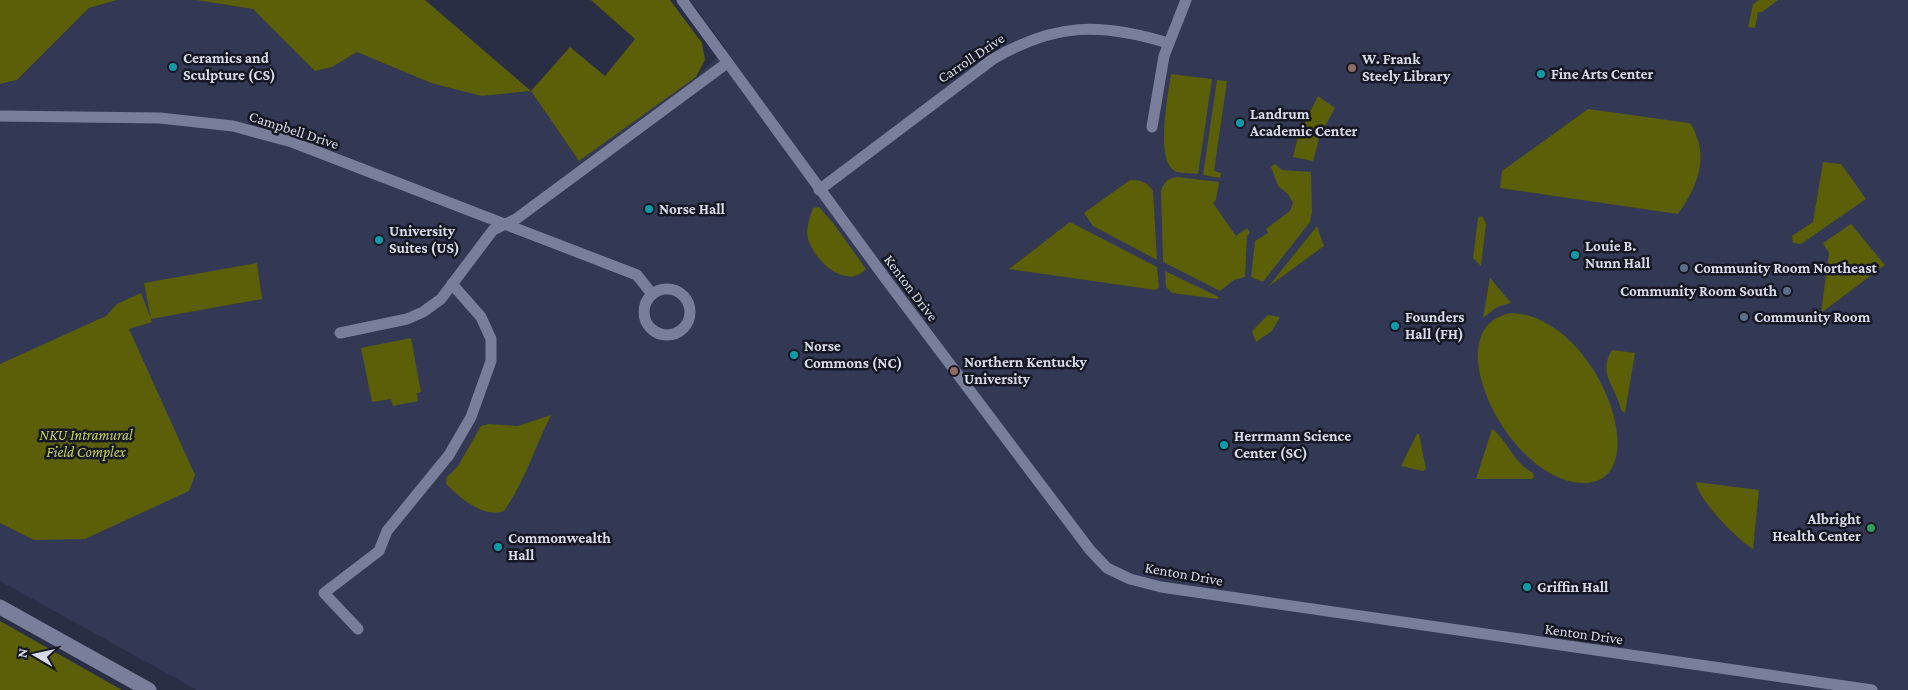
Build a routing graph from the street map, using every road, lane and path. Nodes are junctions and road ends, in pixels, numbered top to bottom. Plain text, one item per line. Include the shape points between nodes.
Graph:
1 (682, 0) edge
2 (1186, 0) edge
3 (1168, 43) junction
4 (727, 63) junction
5 (0, 116) edge
6 (1152, 127) dead end
7 (819, 190) junction
8 (508, 224) junction
9 (452, 284) junction
10 (652, 294) junction
11 (340, 333) dead end
12 (0, 607) edge
13 (358, 629) dead end
14 (149, 690) edge
15 (1872, 690) edge

1 - 4 street, Kenton Drive
2 - 3 street
3 - 6 street
3 - 7 street, Carroll Drive via 1102,28 1056,32 1020,43 993,59
4 - 7 street, Kenton Drive
4 - 8 street
5 - 8 street, Campbell Drive via 160,118 234,126 292,142
7 - 15 street, Kenton Drive via 1090,550 1107,568 1130,579 1161,587
8 - 9 street via 493,230
8 - 10 street, Campbell Drive via 637,275
9 - 11 street via 441,299 424,312
9 - 13 street via 481,317 491,339 491,361 471,417 449,455 388,531 379,551 324,593
10 - 10 street via 644,314 651,328 671,334 683,327 689,315 683,296 672,289
12 - 14 street

